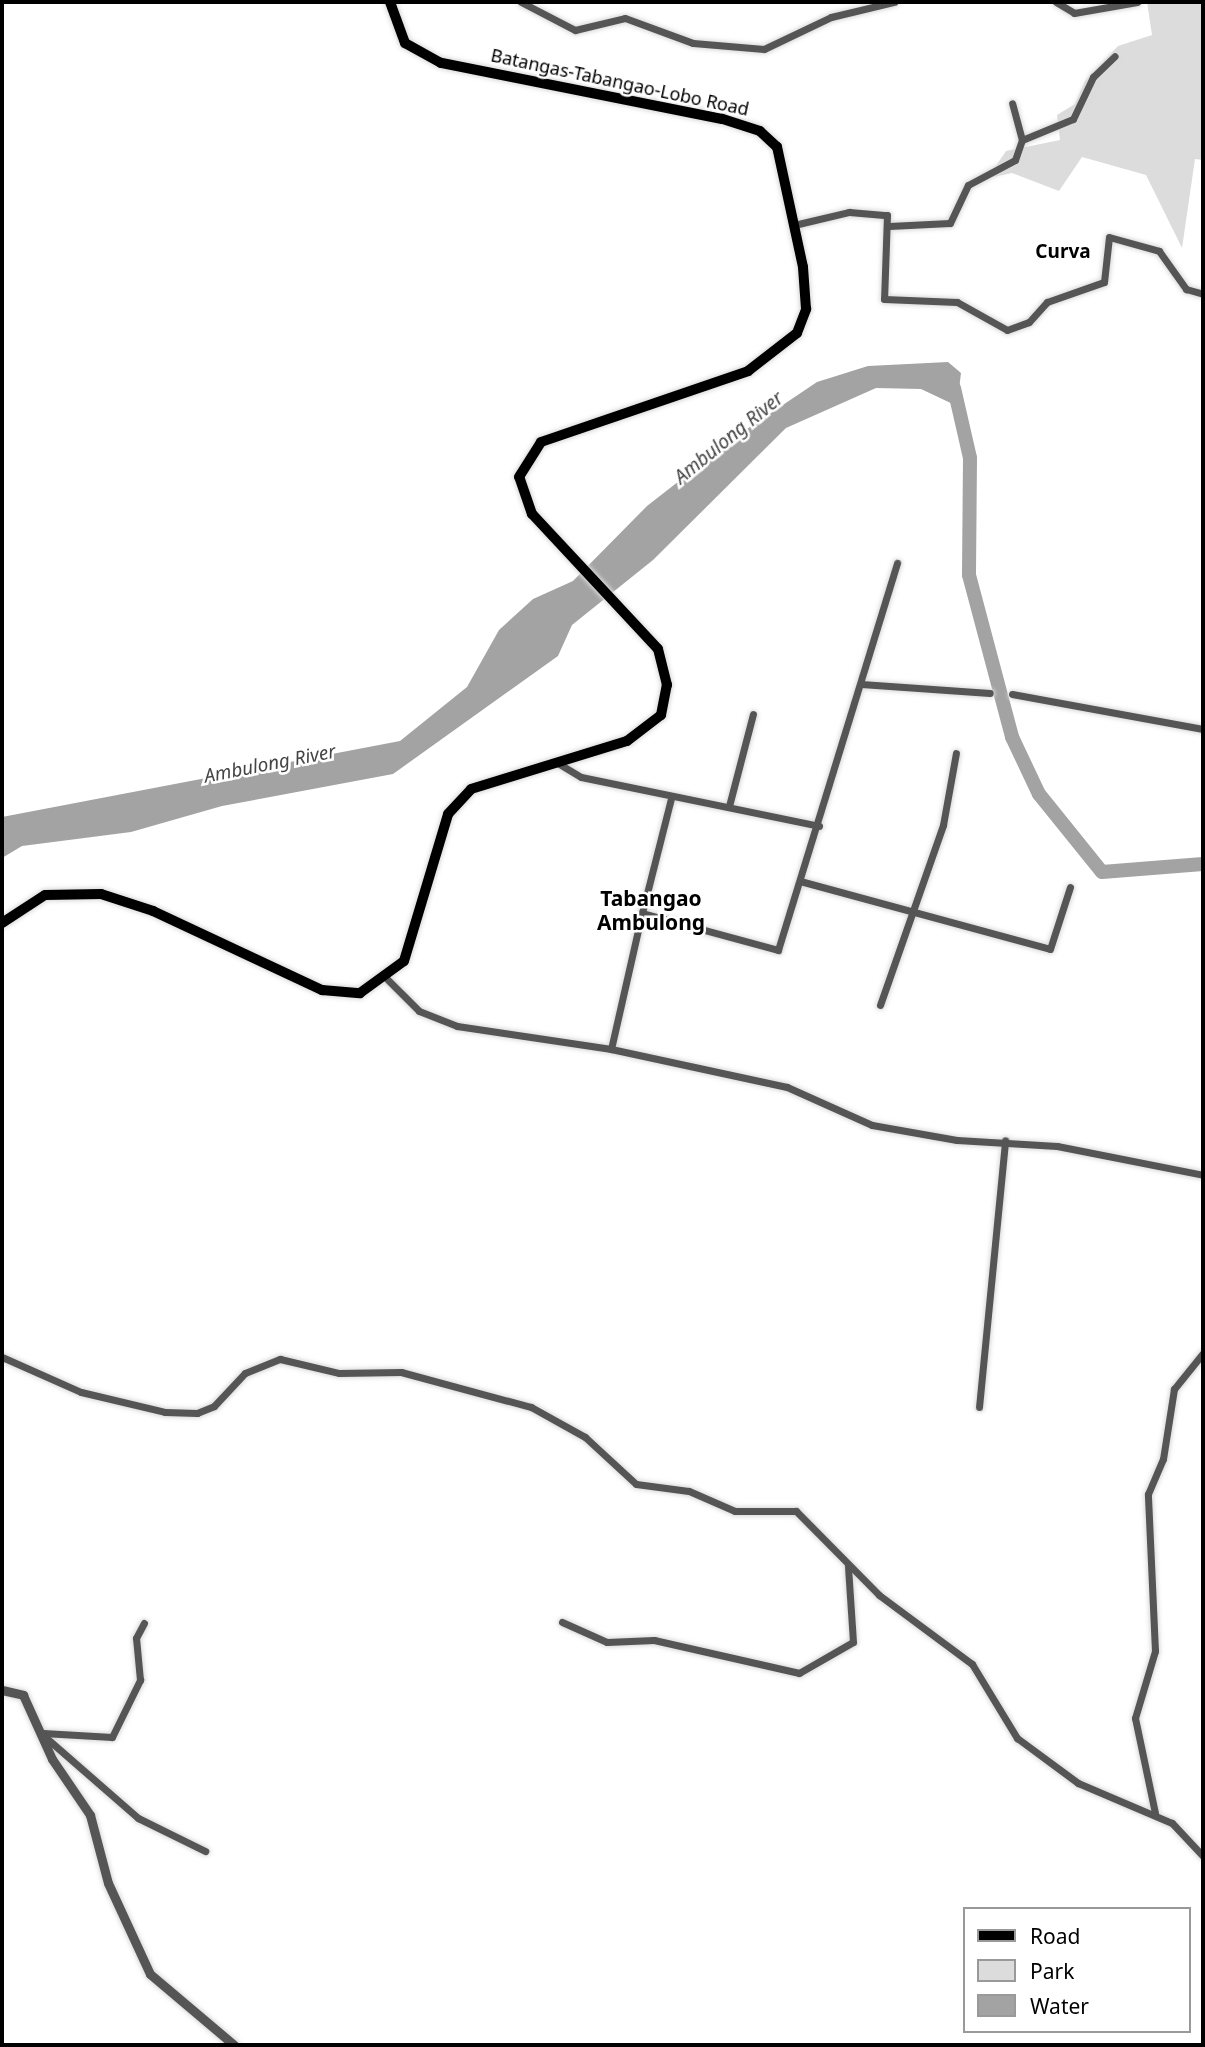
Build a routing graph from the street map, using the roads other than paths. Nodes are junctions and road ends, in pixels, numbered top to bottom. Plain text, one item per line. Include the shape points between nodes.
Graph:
1 (390, 2) edge
2 (521, 2) edge
3 (894, 2) edge
4 (1056, 2) edge
5 (1138, 2) edge
6 (1115, 55) dead end
7 (1012, 103) dead end
8 (1022, 140) junction
9 (793, 225) junction
10 (888, 226) junction
11 (1203, 293) edge
12 (897, 563) dead end
13 (861, 684) junction
14 (990, 693) dead end
15 (1012, 694) dead end
16 (753, 714) dead end
17 (1203, 729) edge
18 (956, 753) dead end
19 (555, 761) junction
20 (671, 797) junction
21 (729, 806) junction
22 (819, 825) junction
23 (800, 881) junction
24 (1070, 887) dead end
25 (914, 911) junction
26 (642, 913) junction
27 (2, 923) edge
28 (387, 979) junction
29 (880, 1005) dead end
30 (611, 1049) junction
31 (1005, 1140) junction
32 (1203, 1175) edge
33 (1203, 1353) edge
34 (2, 1357) edge
35 (979, 1408) dead end
36 (848, 1566) junction
37 (562, 1622) dead end
38 (144, 1623) dead end
39 (2, 1690) edge
40 (43, 1735) junction
41 (1155, 1813) junction
42 (205, 1851) dead end
43 (1203, 1856) edge
44 (234, 2045) edge

1 - 9 main road, Batangas-Tabangao-Lobo Road via 405,43 441,63 760,131 777,147
2 - 3 street via 575,30 625,18 693,43 764,49 831,17
4 - 5 street via 1074,13
6 - 8 street via 1093,77 1073,119
7 - 8 street
8 - 10 street via 1014,160 968,185 950,223
9 - 10 street via 849,212 887,215
9 - 19 main road, Batangas-Tabangao-Lobo Road via 806,309 797,333 777,354 748,371 564,430 541,442 523,462 523,502 661,658 667,685 661,715 637,737
10 - 11 street via 884,299 957,302 1007,330 1029,322 1047,302 1104,282 1108,237 1159,251 1186,289
12 - 13 street
13 - 14 street
13 - 22 street
15 - 17 street
16 - 21 street
18 - 25 street via 943,825
19 - 20 street via 581,777
19 - 28 main road, Batangas-Tabangao-Lobo Road via 484,782 449,814 412,946
20 - 21 street
20 - 26 street
21 - 22 street
22 - 23 street
23 - 25 street
23 - 26 street via 778,950
24 - 25 street via 1050,949
25 - 29 street
26 - 30 street
27 - 28 main road, Batangas-Tabangao-Lobo Road via 45,895 82,891 153,911 322,990 360,993
28 - 30 street via 419,1011 448,1023
30 - 31 street via 787,1087 872,1125 957,1140
31 - 32 street
31 - 35 street
33 - 41 street via 1174,1390 1163,1460 1149,1494 1155,1651 1135,1718
34 - 36 street via 81,1392 165,1412 197,1413 214,1406 245,1373 280,1359 338,1373 391,1371 454,1385 552,1418 604,1452 636,1484 689,1491 735,1511 796,1511
36 - 37 street via 853,1642 799,1673 654,1640 607,1642
36 - 41 street via 972,1664 1017,1738 1048,1764 1112,1802
38 - 40 street via 136,1637 140,1680 112,1737
39 - 40 street via 23,1695
40 - 42 street via 138,1818
40 - 44 street via 61,1776 90,1815 100,1861 136,1952 163,1989
41 - 43 street

